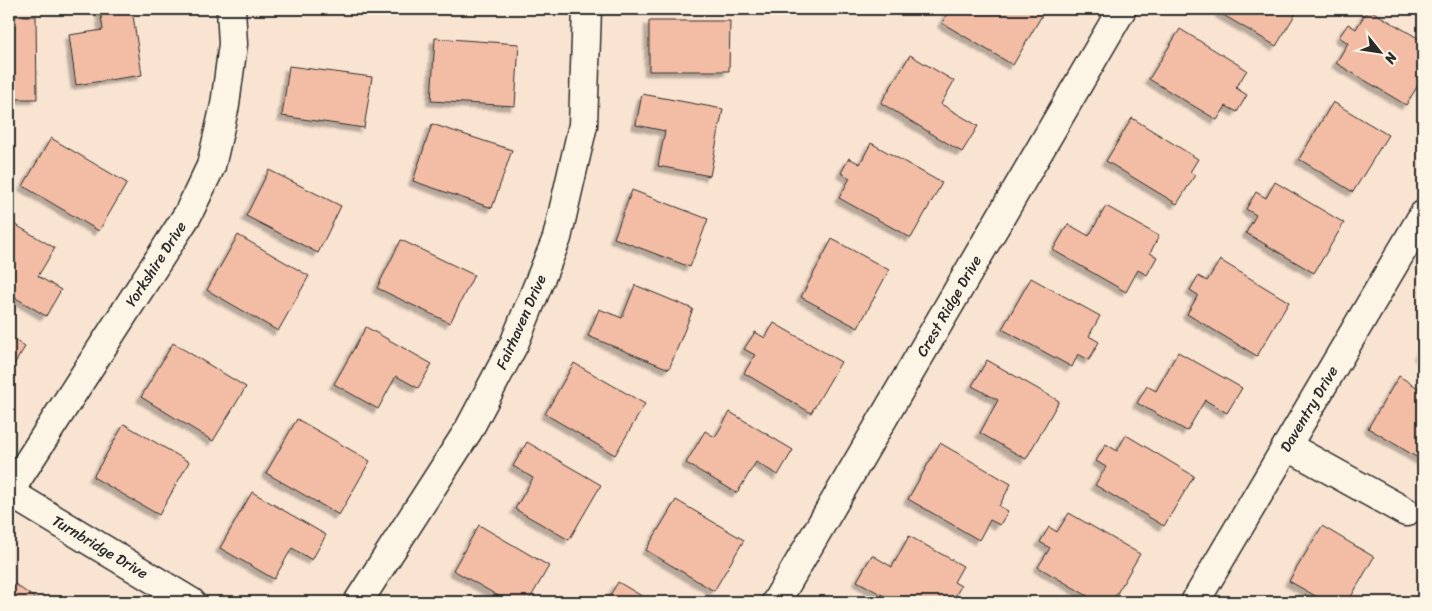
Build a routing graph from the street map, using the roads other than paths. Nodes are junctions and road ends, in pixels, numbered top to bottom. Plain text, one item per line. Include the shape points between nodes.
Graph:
1 (231, 9) edge
2 (587, 9) edge
3 (1122, 9) edge
4 (1423, 215) edge
5 (1287, 446) junction
6 (9, 492) edge
7 (1406, 512) dead end
8 (191, 602) edge
9 (358, 602) edge
10 (776, 602) edge
11 (1195, 602) edge

1 - 6 street, Yorkshire Drive via 233,44 225,105 211,166 188,214
2 - 9 street, Fairhaven Drive via 583,125 556,238 514,344 468,431
3 - 10 street, Crest Ridge Drive
4 - 5 street, Daventry Drive
5 - 7 street
5 - 11 street, Daventry Drive
6 - 8 street, Turnbridge Drive

